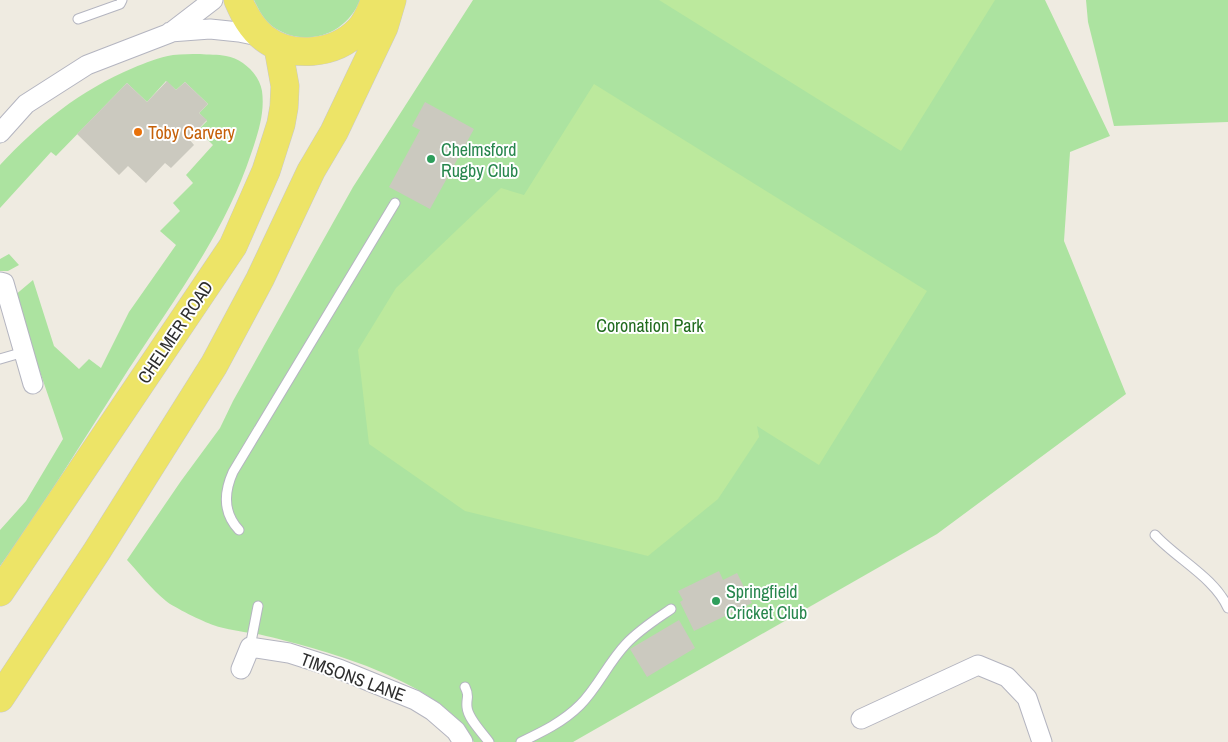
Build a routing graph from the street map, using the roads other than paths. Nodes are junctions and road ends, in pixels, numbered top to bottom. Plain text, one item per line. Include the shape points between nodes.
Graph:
1 (122, 0) edge
2 (213, 0) edge
3 (238, 0) edge
4 (379, 4) edge
5 (78, 19) dead end
6 (170, 32) junction
7 (271, 42) junction
8 (0, 133) edge
9 (395, 203) dead end
10 (0, 282) edge
11 (24, 352) junction
12 (0, 359) edge
13 (32, 384) dead end
14 (239, 530) dead end
15 (1155, 535) dead end
16 (0, 592) edge
17 (258, 606) dead end
18 (1228, 608) edge
19 (671, 609) dead end
20 (250, 647) junction
21 (241, 669) dead end
22 (465, 687) dead end
23 (0, 699) edge
24 (861, 719) dead end
25 (463, 742) edge
26 (490, 742) edge
27 (521, 742) edge
28 (1042, 742) edge

1 - 5 lane via 120,4
2 - 6 street
3 - 7 main road, CHELMER ROAD via 248,20
4 - 7 main road via 359,30 343,43 324,50 304,52
4 - 23 main road via 384,28 214,365
6 - 7 street via 239,32
6 - 8 street via 87,65 26,104
7 - 16 main road, CHELMER ROAD via 285,86 284,108 266,171 233,246
9 - 14 lane via 233,472 226,498 230,517
10 - 11 street via 4,283
11 - 12 lane
11 - 13 street
15 - 18 lane via 1224,598
17 - 20 lane
19 - 27 lane via 625,645 578,707 549,728
20 - 21 street
20 - 25 street, TIMSONS LANE via 289,653 339,669 415,700 456,731
22 - 26 lane via 469,694 466,706 469,714
24 - 28 street via 978,666 1007,677 1027,698

